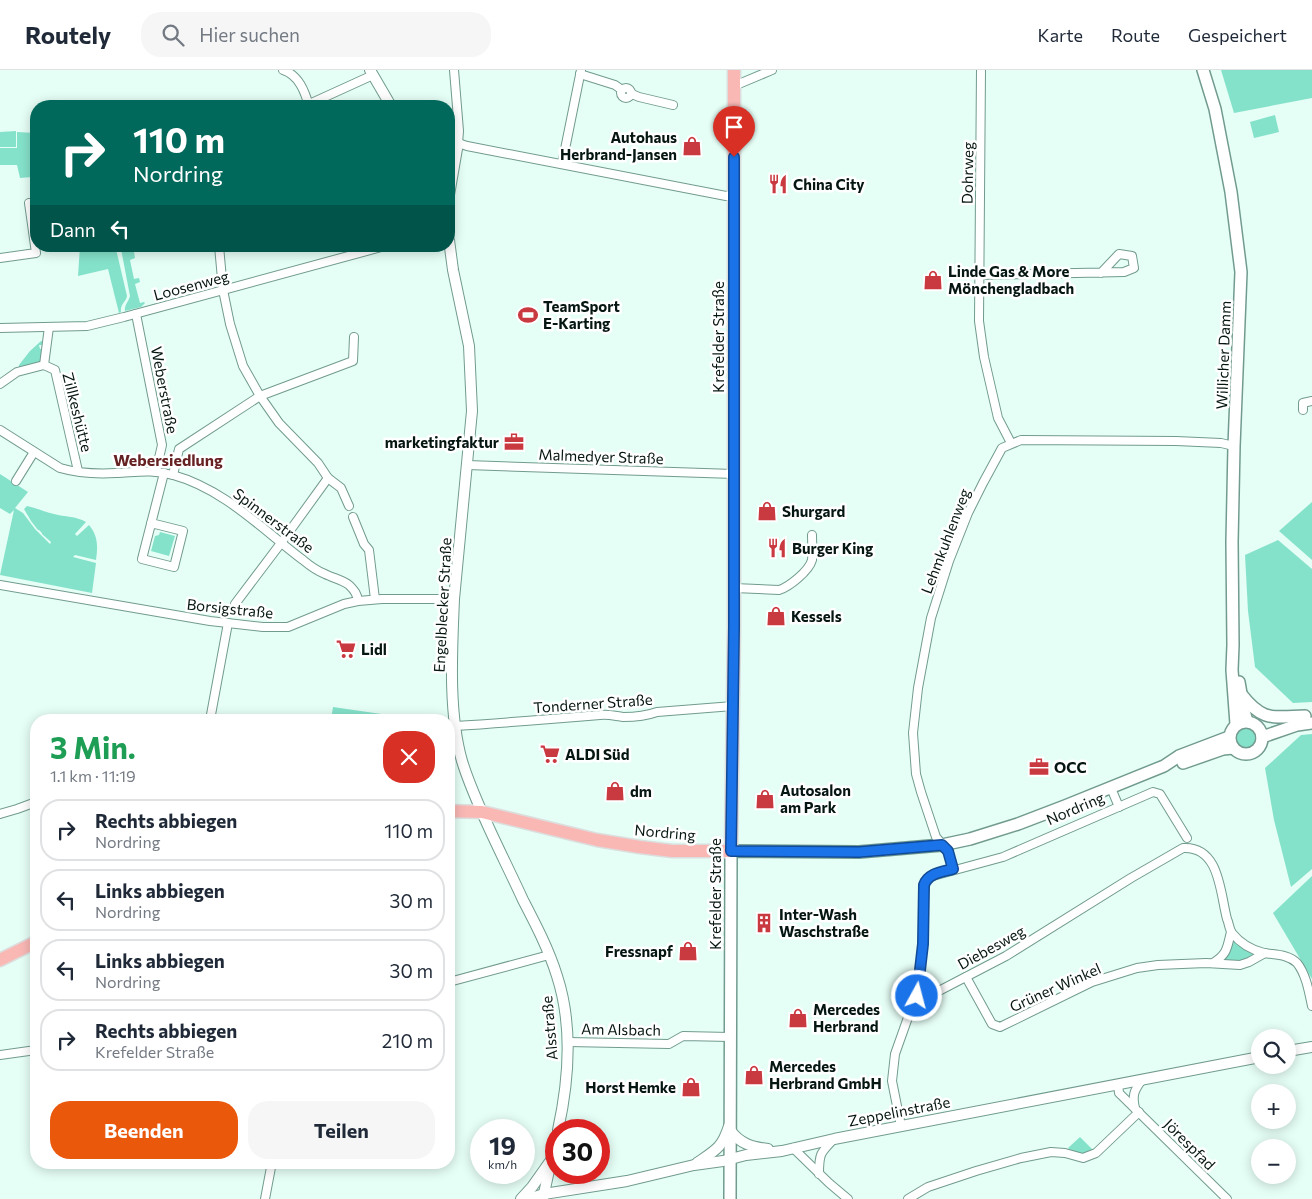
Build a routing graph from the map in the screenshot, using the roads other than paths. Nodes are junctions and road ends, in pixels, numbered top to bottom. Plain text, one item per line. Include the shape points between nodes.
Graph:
1 (283, 70) edge
2 (454, 70) edge
3 (734, 70) edge
4 (772, 70) edge
5 (981, 70) edge
6 (1203, 70) edge
7 (581, 72) edge
8 (372, 73) edge
9 (734, 86) junction
10 (306, 100) edge
11 (320, 100) edge
12 (388, 100) edge
13 (673, 105) dead end
14 (455, 138) edge
15 (455, 142) edge
16 (562, 164) junction
17 (734, 196) junction
18 (29, 203) dead end
19 (30, 210) edge
20 (36, 252) edge
21 (220, 252) edge
22 (363, 252) edge
23 (451, 252) edge
24 (0, 258) edge
25 (1101, 272) dead end
26 (979, 275) junction
27 (223, 290) junction
28 (136, 314) junction
29 (49, 327) junction
30 (0, 328) edge
31 (354, 337) dead end
32 (44, 365) junction
33 (0, 384) edge
34 (260, 396) junction
35 (1312, 401) edge
36 (1303, 410) dead end
37 (0, 430) edge
38 (1012, 443) junction
39 (1234, 446) junction
40 (34, 452) junction
41 (467, 465) junction
42 (78, 471) junction
43 (160, 472) junction
44 (94, 473) joint
45 (734, 474) junction
46 (173, 475) junction
47 (328, 478) junction
48 (16, 480) dead end
49 (349, 506) dead end
50 (353, 517) dead end
51 (151, 523) junction
52 (812, 535) dead end
53 (281, 542) junction
54 (0, 585) edge
55 (734, 588) junction
56 (374, 599) junction
57 (454, 599) junction
58 (358, 601) junction
59 (235, 604) dead end
60 (228, 623) junction
61 (1233, 646) junction
62 (1241, 693) junction
63 (733, 706) junction
64 (211, 714) edge
65 (454, 714) edge
66 (1310, 718) edge
67 (1252, 723) junction
68 (1236, 724) junction
69 (455, 726) joint
70 (1262, 737) junction
71 (1231, 742) junction
72 (1111, 788) junction
73 (30, 804) edge
74 (1119, 807) junction
75 (455, 811) edge
76 (482, 812) junction
77 (0, 814) edge
78 (1187, 838) dead end
79 (942, 845) junction
80 (731, 851) junction
81 (953, 869) junction
82 (1231, 932) junction
83 (30, 945) edge
84 (1265, 953) junction
85 (549, 954) junction
86 (0, 960) edge
87 (1213, 963) junction
88 (966, 977) junction
89 (455, 980) edge
90 (918, 1001) junction
91 (1312, 1006) edge
92 (730, 1037) junction
93 (568, 1042) junction
94 (1312, 1047) edge
95 (1296, 1050) edge
96 (30, 1051) edge
97 (0, 1055) edge
98 (1251, 1059) edge
99 (1142, 1080) junction
100 (1118, 1084) junction
101 (1137, 1110) junction
102 (560, 1119) edge
103 (730, 1126) junction
104 (901, 1126) junction
105 (834, 1139) junction
106 (792, 1148) junction
107 (782, 1151) junction
108 (731, 1159) junction
109 (694, 1165) junction
110 (545, 1168) edge
111 (271, 1169) edge
112 (819, 1174) junction
113 (544, 1196) edge
114 (265, 1199) edge
115 (521, 1199) edge
116 (528, 1199) edge
117 (730, 1199) edge
118 (848, 1199) edge
119 (908, 1199) edge
120 (1227, 1199) edge

1 - 10 street via 293,75
2 - 14 street via 459,131
3 - 9 main road, Krefelder Straße
4 - 9 street
5 - 26 street, Dohrweg
6 - 39 main road, Willicher Damm via 1215,109 1232,192 1241,272
7 - 13 street via 622,90 628,88 639,97
7 - 16 street
8 - 11 street
8 - 12 street
9 - 17 main road, Krefelder Straße
15 - 16 street
16 - 17 street
17 - 45 main road, Krefelder Straße
18 - 19 street
20 - 24 street
21 - 27 street
22 - 27 street, Loosenweg
23 - 41 street, Engelblecker Straße via 469,346 472,411
25 - 26 street
26 - 38 street, Dohrweg via 979,321 984,357 998,418
27 - 28 street, Loosenweg
27 - 34 street via 243,366
28 - 29 street, Loosenweg via 87,326
28 - 43 street, Weberstraße via 162,445
29 - 30 street, Loosenweg
29 - 32 street, Zillkeshütte
31 - 34 street via 353,361
32 - 33 street, Zillkeshütte via 16,372
32 - 42 street, Zillkeshütte via 55,370
34 - 46 street, Weberstraße via 179,449
34 - 47 street
35 - 36 street via 1303,403
37 - 40 street, Zillkeshütte
38 - 39 street via 1021,440 1151,441
38 - 79 street, Lehmkuhlenweg via 1002,448 983,483 949,561 931,618 918,688 913,733 916,774 936,837
39 - 61 main road, Willicher Damm
40 - 42 street, Zillkeshütte via 60,468
40 - 48 street
41 - 45 street, Malmedyer Straße
41 - 57 street, Engelblecker Straße
42 - 44 street, Zillkeshütte
43 - 44 street, Spinnerstraße
43 - 46 street, Spinnerstraße
43 - 51 street
45 - 55 main road, Krefelder Straße
46 - 53 street, Spinnerstraße via 214,493
47 - 49 street via 341,488
47 - 53 street
50 - 56 street via 369,550
51 - 51 street via 142,559 174,567 183,531
52 - 55 street via 812,560 791,584 779,590
53 - 58 street, Spinnerstraße via 323,574 347,583
53 - 59 street
54 - 60 street, Borsigstraße
55 - 63 main road, Krefelder Straße
56 - 57 street, Borsigstraße
56 - 58 street, Borsigstraße
57 - 65 street, Engelblecker Straße
58 - 60 street, Borsigstraße via 288,627
60 - 64 street
61 - 62 main road, Willicher Damm
61 - 68 main road, Willicher Damm
62 - 66 main road via 1255,710 1265,715
62 - 67 main road, Willicher Damm via 1244,712
63 - 69 street, Tonderner Straße via 657,712 646,716 603,715
63 - 80 main road, Krefelder Straße
66 - 67 main road via 1269,726
66 - 70 main road
67 - 68 main road via 1243,721
67 - 70 main road via 1262,732
68 - 71 main road via 1230,732
69 - 76 street, Engelblecker Straße via 463,764
70 - 71 main road via 1260,747 1251,753 1241,754
71 - 72 main road, Nordring via 1179,756 1164,766
72 - 74 street
72 - 79 main road, Nordring via 1018,824
73 - 77 street
74 - 78 street, Nordring via 1153,792 1160,794
74 - 81 street, Nordring via 1003,857
75 - 76 main road, Nordring
76 - 80 main road, Nordring via 640,847 672,851
76 - 85 street, Engelblecker Straße
79 - 80 main road, Nordring via 859,852
79 - 81 street via 948,851
80 - 92 main road, Krefelder Straße
81 - 90 street, Nordring via 929,876 924,885
82 - 84 street via 1252,949
82 - 87 street via 1228,948
82 - 88 street, Diebesweg via 1215,870 1200,851 1183,848
83 - 86 main road
84 - 87 street, Grüner Winkel via 1240,965
84 - 91 street via 1286,956 1296,962 1303,973
85 - 89 street
85 - 93 street, Alsstraße via 558,976
87 - 88 street, Grüner Winkel via 1136,968 1092,982 1000,1027 992,1024
88 - 90 street, Diebesweg
90 - 104 street via 911,1009 903,1030 892,1081
92 - 93 street, Am Alsbach via 683,1036 669,1044
92 - 103 main road, Krefelder Straße
93 - 102 street, Alsstraße
94 - 95 street
96 - 97 street
98 - 99 street, Zeppelinstraße
99 - 100 street, Zeppelinstraße
99 - 101 street via 1132,1099
100 - 101 street, Jörespfad via 1119,1094
100 - 104 street, Zeppelinstraße
101 - 119 street via 1096,1153 1083,1158 1051,1152 1021,1158 928,1187
101 - 120 street, Jörespfad
103 - 107 street via 736,1138 750,1146
103 - 108 main road, Krefelder Straße
103 - 109 street via 723,1143
104 - 105 street, Zeppelinstraße
105 - 106 street, Zeppelinstraße
105 - 112 street via 819,1158
106 - 107 street, Zeppelinstraße
106 - 112 street
107 - 108 street, Zeppelinstraße
108 - 109 street, Zeppelinstraße
108 - 117 main road, Krefelder Straße
109 - 113 street, Zeppelinstraße
110 - 115 street
111 - 114 street
112 - 118 street
113 - 116 street, Zeppelinstraße

